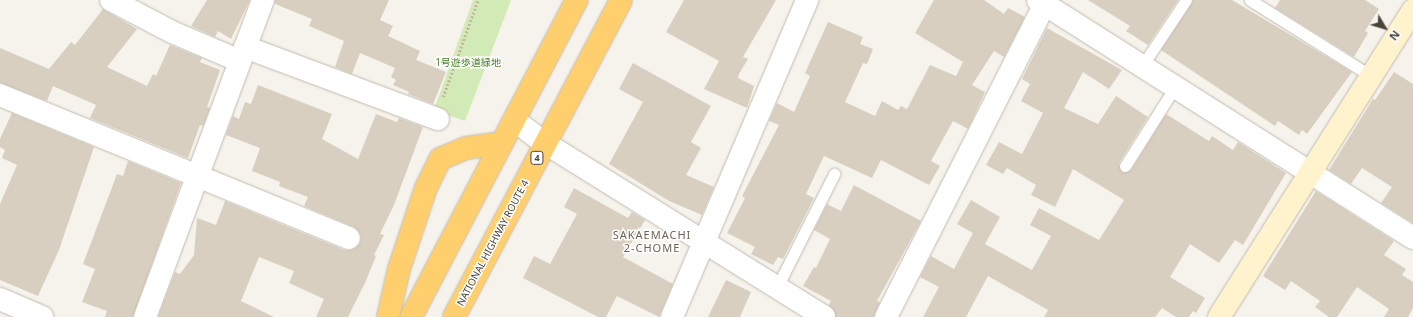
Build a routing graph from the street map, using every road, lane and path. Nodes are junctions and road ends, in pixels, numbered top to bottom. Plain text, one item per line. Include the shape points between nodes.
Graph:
1 (111, 0) edge
2 (263, 0) edge
3 (478, 0) edge
4 (577, 0) edge
5 (620, 0) edge
6 (807, 0) edge
7 (1186, 0) edge
8 (1250, 0) edge
9 (1044, 2) edge
10 (1413, 10) edge
11 (242, 54) junction
12 (1142, 66) junction
13 (1371, 76) junction
14 (1175, 86) junction
15 (0, 95) edge
16 (438, 119) joint
17 (514, 120) junction
18 (502, 143) junction
19 (545, 143) junction
20 (1126, 166) dead end
21 (1310, 172) junction
22 (834, 174) dead end
23 (197, 176) junction
24 (349, 238) dead end
25 (1413, 238) edge
26 (704, 242) junction
27 (776, 287) junction
28 (0, 299) edge
29 (42, 317) edge
30 (145, 317) edge
31 (388, 317) edge
32 (411, 317) edge
33 (454, 317) edge
34 (672, 317) edge
35 (824, 317) edge
36 (886, 317) edge
37 (1219, 317) edge

1 - 11 street via 172,32
2 - 11 street
3 - 16 path
4 - 17 highway
5 - 19 highway, NATIONAL HIGHWAY ROUTE 4 / 4
6 - 26 street
7 - 12 lane
8 - 13 lane
9 - 12 street
9 - 36 street
10 - 13 street
11 - 16 street
11 - 23 street
12 - 14 street
13 - 21 street
14 - 20 lane
14 - 21 street
15 - 23 street
17 - 18 highway
17 - 19 street
18 - 31 highway via 466,148 440,159 426,188 399,270
18 - 32 highway
19 - 26 street
19 - 33 highway, NATIONAL HIGHWAY ROUTE 4 / 4
21 - 25 street
21 - 37 street
22 - 27 lane
23 - 24 street
23 - 30 street
26 - 27 street
26 - 34 street
27 - 35 street
28 - 29 street

